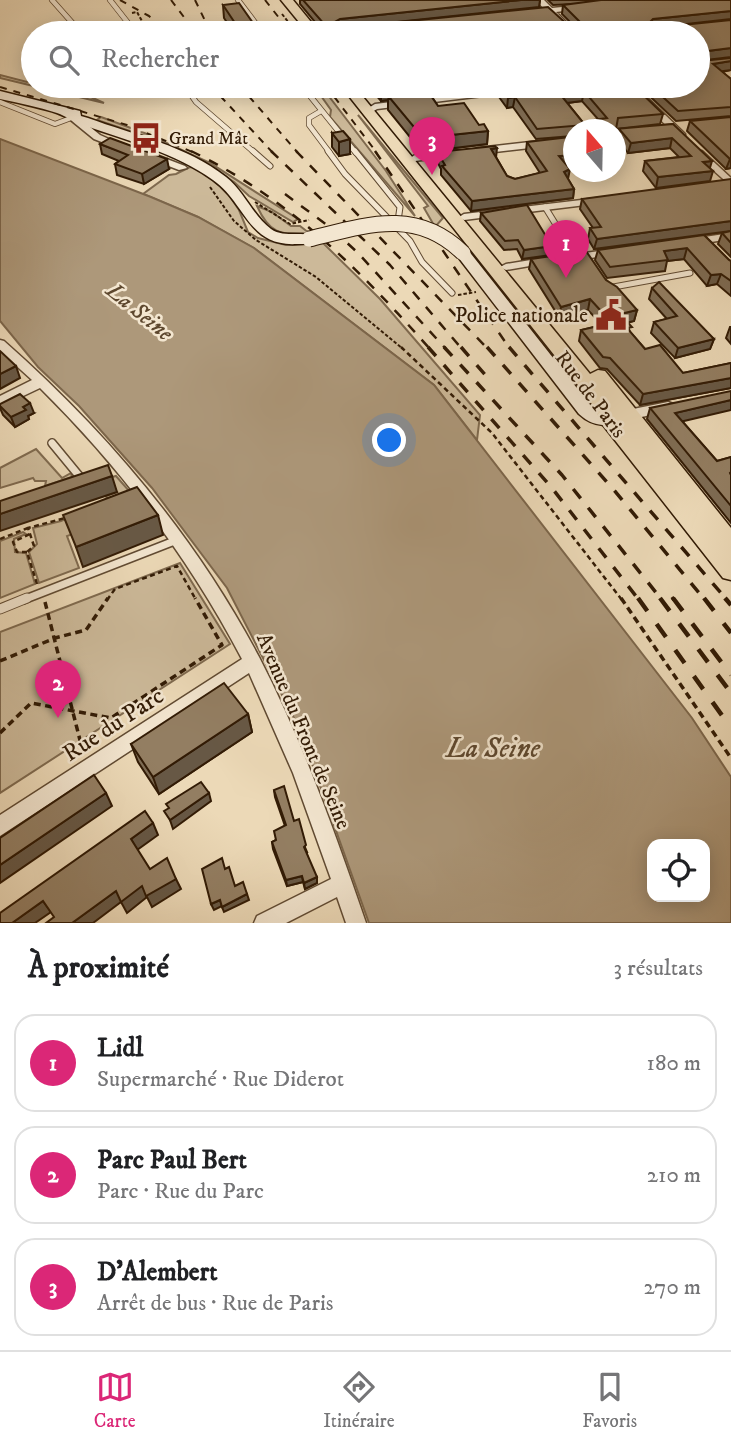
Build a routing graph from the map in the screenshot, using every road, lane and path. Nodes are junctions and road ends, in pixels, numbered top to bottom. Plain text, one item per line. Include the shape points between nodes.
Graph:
1 (52, 0) edge
2 (110, 0) edge
3 (237, 0) edge
4 (304, 0) edge
5 (540, 0) edge
6 (283, 2) edge
7 (591, 6) edge
8 (550, 10) junction
9 (524, 13) edge
10 (71, 21) edge
11 (127, 21) edge
12 (254, 21) edge
13 (292, 21) edge
14 (296, 21) edge
15 (302, 21) edge
16 (561, 21) edge
17 (0, 95) edge
18 (193, 98) edge
19 (311, 98) edge
20 (358, 98) edge
21 (363, 98) edge
22 (430, 98) edge
23 (643, 98) edge
24 (0, 102) edge
25 (367, 107) junction
26 (321, 111) junction
27 (69, 115) junction
28 (691, 125) edge
29 (673, 127) junction
30 (654, 129) edge
31 (563, 141) edge
32 (415, 158) junction
33 (270, 166) dead end
34 (205, 183) dead end
35 (731, 184) edge
36 (710, 186) edge
37 (614, 199) edge
38 (245, 203) junction
39 (545, 207) junction
40 (464, 217) junction
41 (309, 220) dead end
42 (398, 221) junction
43 (731, 236) edge
44 (679, 244) edge
45 (626, 250) edge
46 (586, 256) junction
47 (572, 257) junction
48 (593, 266) edge
49 (506, 267) junction
50 (690, 273) dead end
51 (601, 277) edge
52 (476, 292) dead end
53 (452, 293) joint
54 (1, 346) edge
55 (42, 381) junction
56 (0, 402) edge
57 (684, 404) edge
58 (619, 417) junction
59 (52, 443) dead end
60 (93, 473) junction
61 (69, 516) edge
62 (28, 528) junction
63 (30, 534) junction
64 (0, 539) edge
65 (177, 540) junction
66 (731, 544) edge
67 (27, 552) junction
68 (731, 571) edge
69 (43, 593) junction
70 (0, 609) edge
71 (55, 638) junction
72 (0, 661) edge
73 (252, 662) junction
74 (73, 710) junction
75 (0, 733) edge
76 (731, 758) edge
77 (91, 767) junction
78 (0, 826) edge
79 (343, 884) junction
80 (264, 923) edge
81 (356, 923) edge

1 - 10 lane
2 - 11 lane
3 - 12 lane
4 - 6 street
5 - 8 street
6 - 13 path
6 - 14 main road
6 - 15 main road
7 - 8 street
8 - 9 street
8 - 16 street
17 - 27 main road
18 - 33 lane
19 - 26 lane
20 - 25 main road, Rue de Paris
21 - 25 main road, Rue de Paris
22 - 25 street
23 - 29 street
24 - 27 lane via 55,124
25 - 32 main road, Rue de Paris
25 - 58 main road, Rue de Paris via 597,396
26 - 42 lane via 400,207
26 - 53 lane via 309,118 309,125 345,174 410,241 422,262
27 - 38 main road via 222,180
28 - 29 street
29 - 30 street
29 - 35 street
31 - 32 street
32 - 40 main road, Rue de Paris
34 - 76 path via 234,221 316,277 393,339 492,433 621,598
35 - 36 street
37 - 39 street
38 - 41 path via 259,203 290,223
38 - 42 main road, bridge via 259,229 290,240
39 - 40 street
39 - 47 lane
40 - 49 main road, Rue de Paris
42 - 58 main road, bridge via 444,235 592,418
43 - 44 street via 710,245
45 - 46 street
46 - 47 street
46 - 48 lane
47 - 49 street
49 - 58 main road, Rue de Paris
50 - 51 lane via 608,288
52 - 53 path
54 - 55 street, Avenue du Front de Seine
55 - 56 street
55 - 60 street, Avenue du Front de Seine
57 - 58 street
58 - 66 main road, Rue de Paris
58 - 68 main road, Rue de Paris
59 - 60 lane
60 - 65 street, Avenue du Front de Seine
61 - 62 path
62 - 63 path
62 - 64 path via 9,531
63 - 67 path via 34,546
63 - 67 path via 13,542 17,552
65 - 69 lane
65 - 73 street, Avenue du Front de Seine
67 - 69 path
69 - 70 lane
69 - 71 path
71 - 72 path
71 - 74 path
71 - 74 path via 86,630 115,589 177,566 222,645 111,718
73 - 77 street, Rue du Parc
73 - 79 street, Avenue du Front de Seine
74 - 75 path via 31,703
74 - 77 path via 83,755
77 - 78 street, Rue du Parc
79 - 80 street
79 - 81 street, Avenue du Front de Seine

